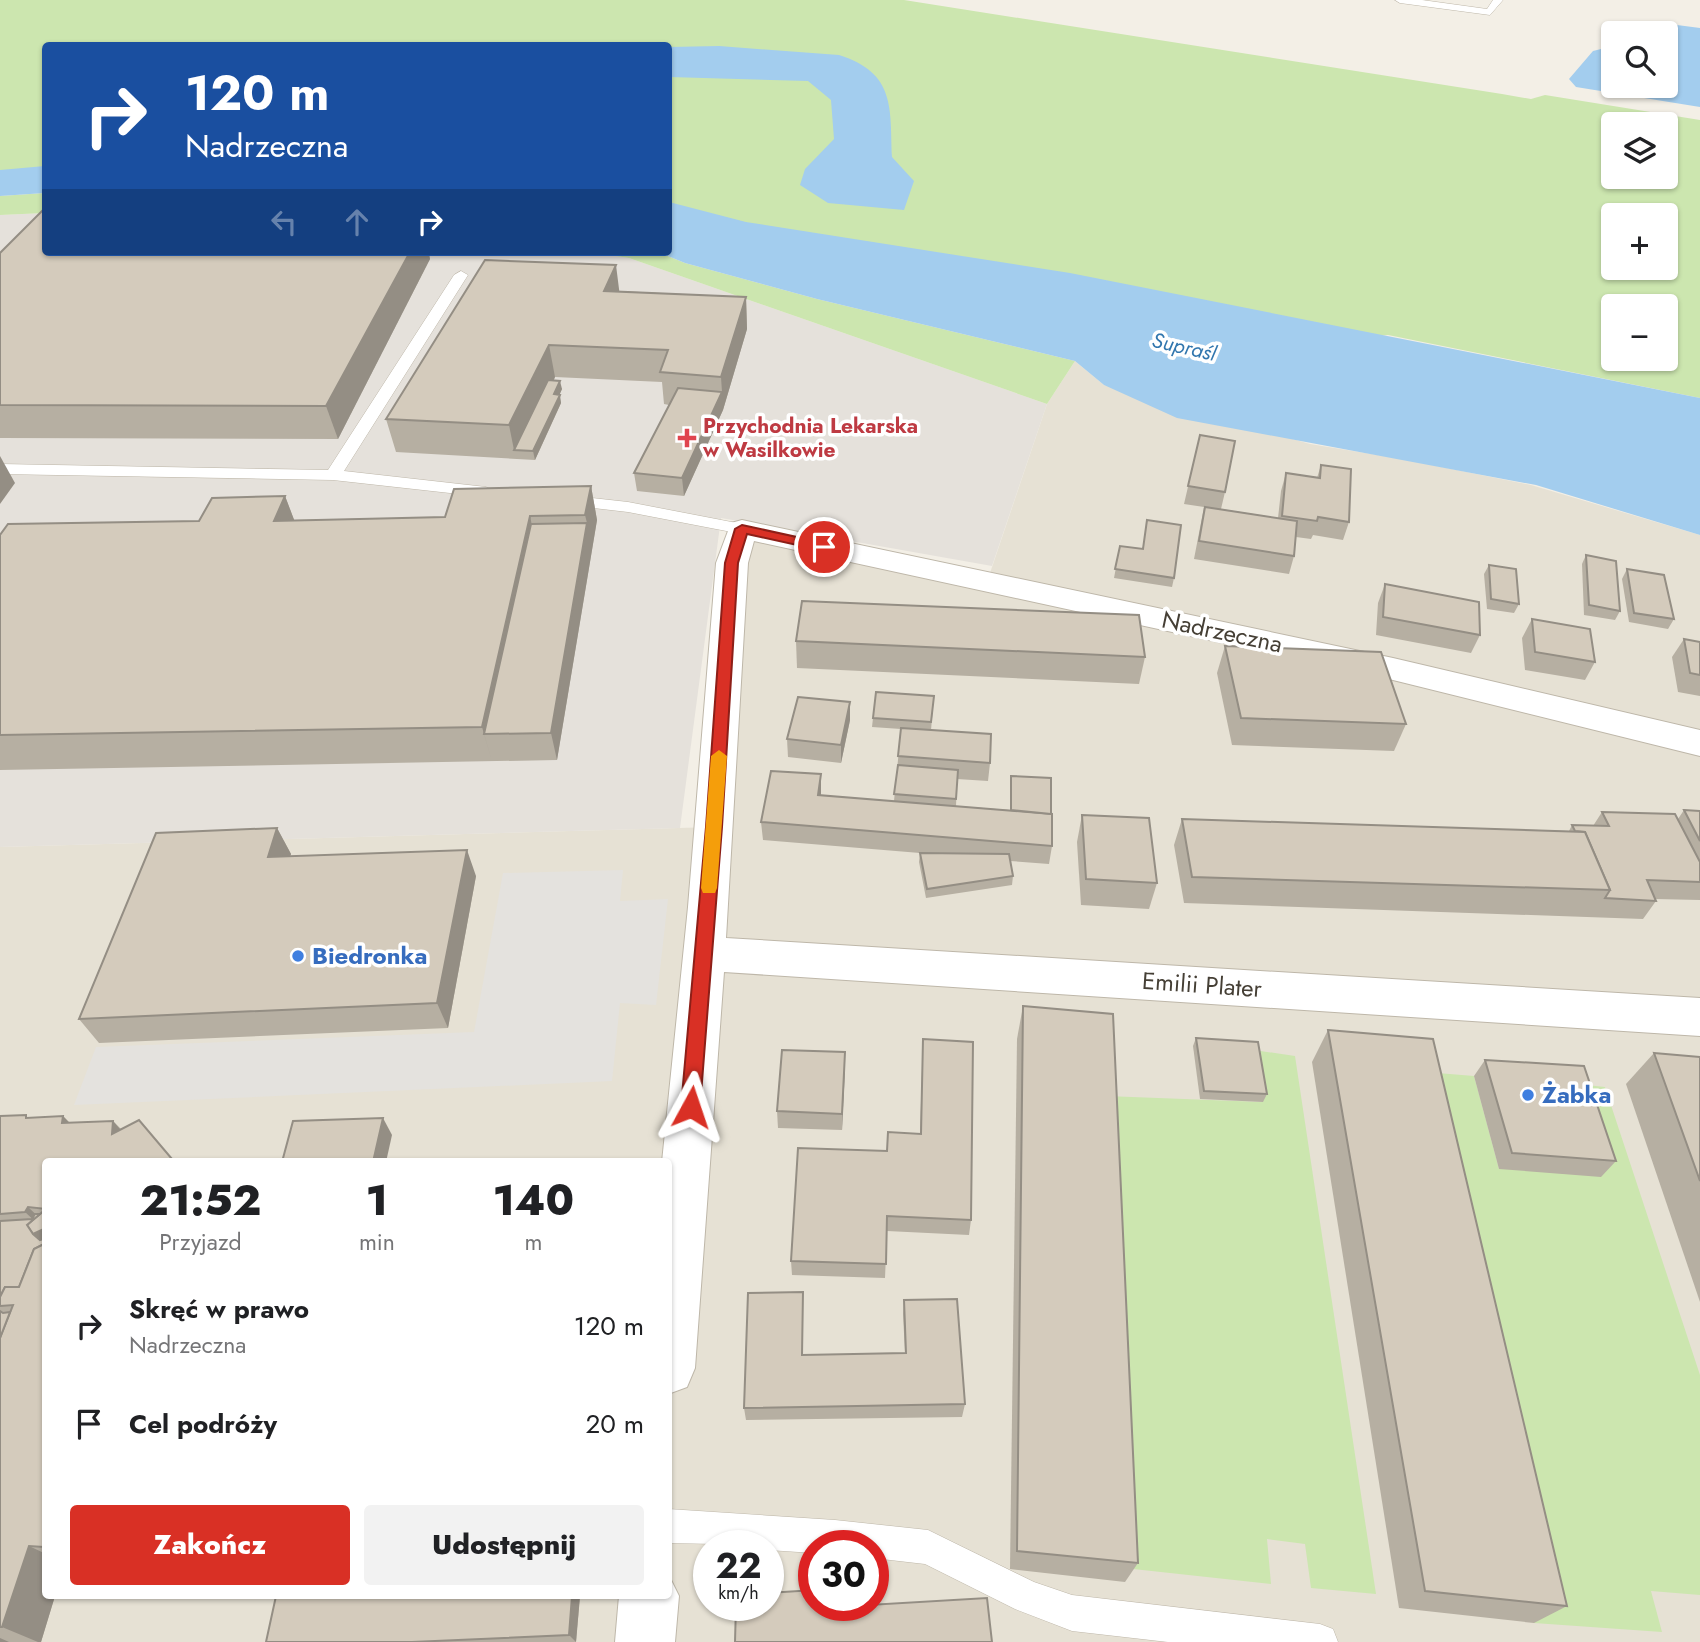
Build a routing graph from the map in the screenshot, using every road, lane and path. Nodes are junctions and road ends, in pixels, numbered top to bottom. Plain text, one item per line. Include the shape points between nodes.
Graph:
1 (1400, 0) edge
2 (1498, 0) edge
3 (461, 275) dead end
4 (0, 469) edge
5 (333, 475) junction
6 (508, 494) edge
7 (548, 499) edge
8 (742, 529) junction
9 (1700, 743) edge
10 (704, 954) junction
11 (1700, 1017) edge
12 (672, 1322) edge
13 (672, 1526) edge
14 (649, 1599) edge
15 (645, 1642) edge
16 (1320, 1642) edge

1 - 2 lane via 1490,12
3 - 5 lane
4 - 5 lane
5 - 6 lane
7 - 8 lane via 628,507
8 - 9 street, Nadrzeczna via 1393,669
8 - 10 street via 732,563
10 - 11 street, Emilii Plater
10 - 12 street
13 - 16 lane via 928,1548 1017,1593 1072,1613
14 - 15 street

